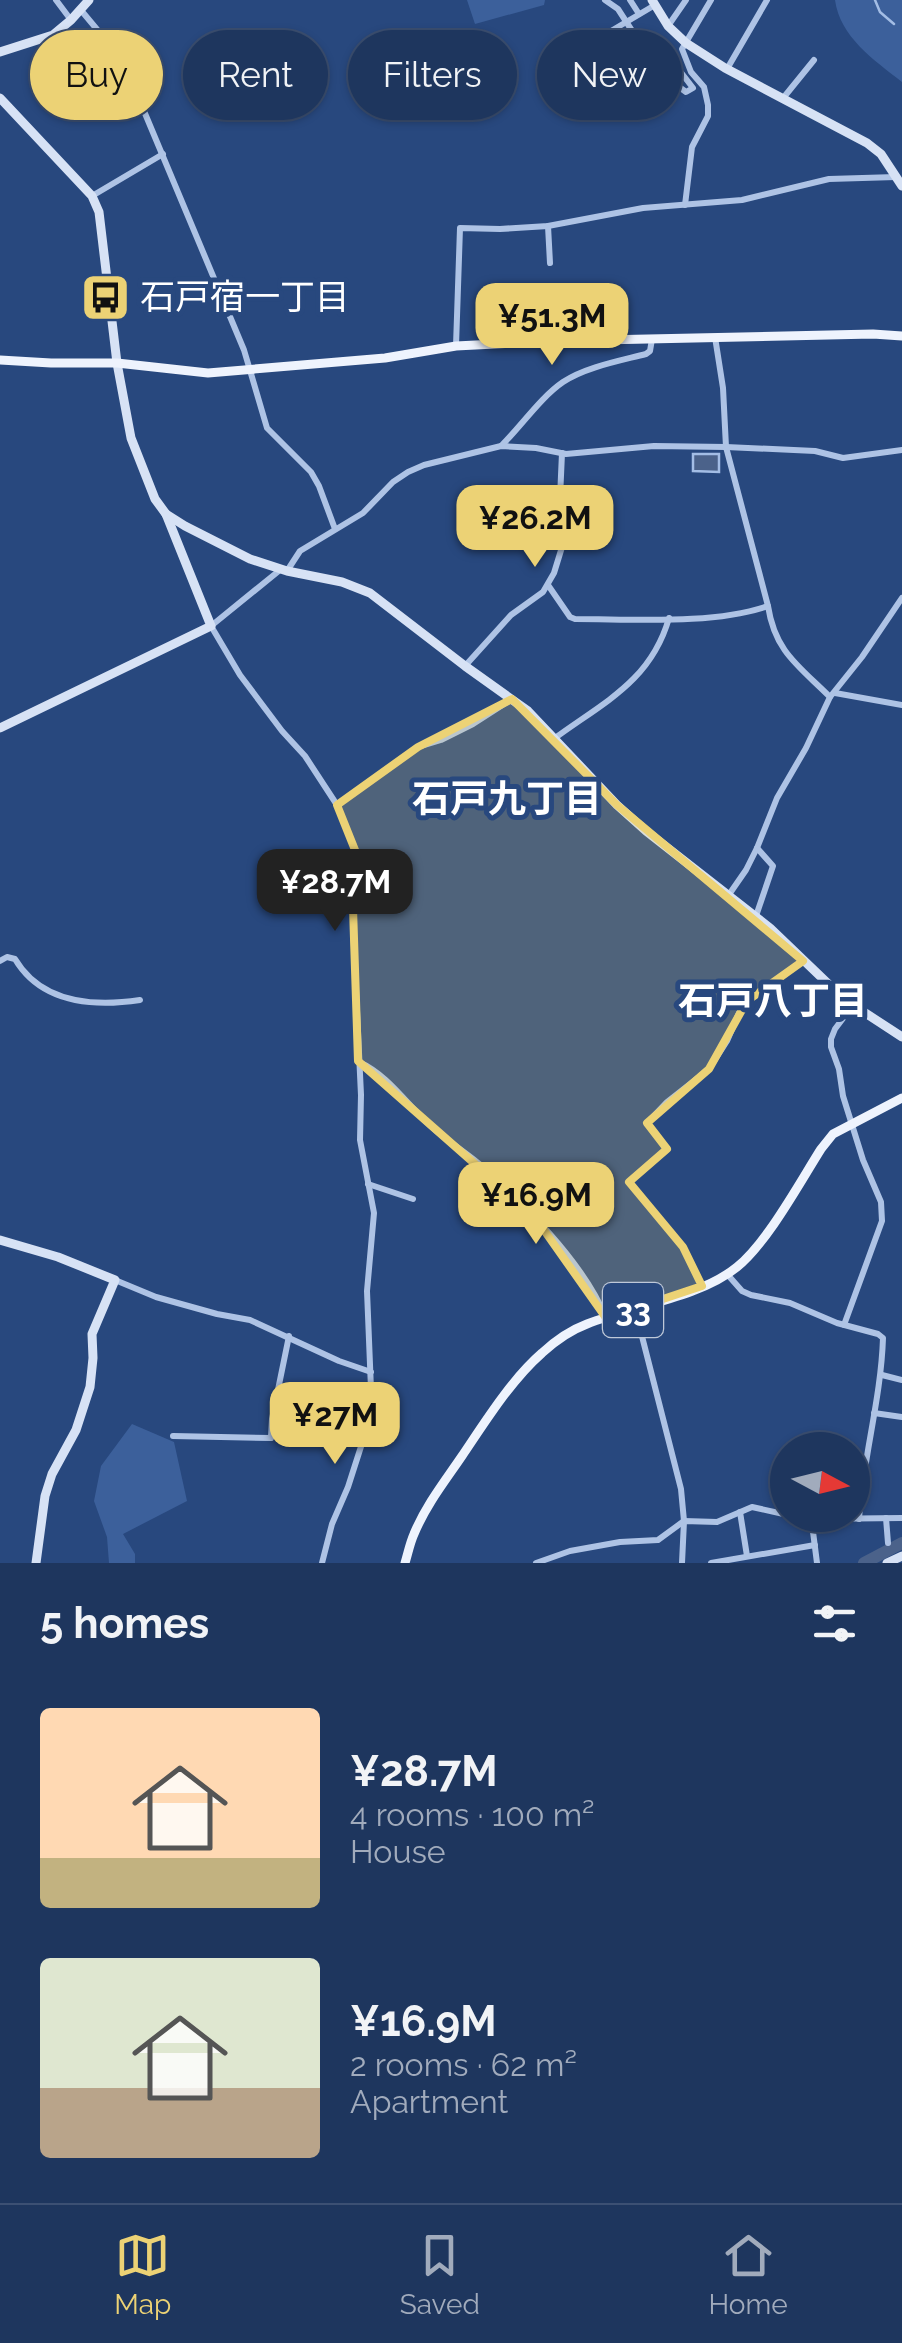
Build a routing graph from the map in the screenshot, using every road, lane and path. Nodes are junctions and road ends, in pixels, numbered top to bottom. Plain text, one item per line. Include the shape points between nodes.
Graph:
1 (56, 0) edge
2 (89, 0) edge
3 (606, 0) edge
4 (630, 0) edge
5 (686, 0) edge
6 (711, 0) edge
7 (767, 0) edge
8 (653, 2) edge
9 (80, 9) junction
10 (639, 14) junction
11 (71, 20) junction
12 (627, 21) junction
13 (668, 26) junction
14 (612, 30) edge
15 (632, 30) edge
16 (686, 43) junction
17 (0, 52) edge
18 (814, 60) dead end
19 (727, 69) junction
20 (667, 78) joint
21 (784, 97) junction
22 (0, 98) edge
23 (163, 154) junction
24 (900, 182) edge
25 (92, 196) junction
26 (685, 205) junction
27 (548, 226) junction
28 (550, 264) dead end
29 (716, 337) junction
30 (902, 337) edge
31 (653, 338) junction
32 (456, 346) junction
33 (0, 360) edge
34 (117, 363) junction
35 (249, 370) junction
36 (501, 446) junction
37 (726, 447) junction
38 (902, 450) edge
39 (562, 454) junction
40 (166, 514) junction
41 (335, 529) junction
42 (284, 570) junction
43 (548, 585) junction
44 (902, 598) edge
45 (768, 606) junction
46 (668, 618) junction
47 (211, 626) junction
48 (464, 666) junction
49 (832, 695) junction
50 (512, 699) junction
51 (902, 705) edge
52 (0, 728) edge
53 (555, 738) junction
54 (337, 805) junction
55 (757, 848) junction
56 (728, 896) junction
57 (755, 917) junction
58 (0, 961) edge
59 (803, 961) junction
60 (140, 1000) dead end
61 (852, 1004) junction
62 (902, 1037) edge
63 (358, 1062) junction
64 (902, 1098) edge
65 (852, 1123) junction
66 (368, 1184) junction
67 (413, 1199) dead end
68 (0, 1240) edge
69 (727, 1274) junction
70 (115, 1280) junction
71 (702, 1286) junction
72 (635, 1309) junction
73 (606, 1318) junction
74 (844, 1325) junction
75 (289, 1336) junction
76 (371, 1372) junction
77 (882, 1375) junction
78 (902, 1380) edge
79 (874, 1413) junction
80 (902, 1417) edge
81 (870, 1432) edge
82 (173, 1436) dead end
83 (740, 1512) junction
84 (770, 1512) edge
85 (886, 1518) junction
86 (902, 1518) edge
87 (870, 1519) edge
88 (684, 1521) junction
89 (813, 1532) edge
90 (888, 1543) dead end
91 (815, 1545) junction
92 (570, 1551) junction
93 (748, 1556) junction
94 (902, 1556) edge
95 (722, 1562) edge
96 (36, 1563) edge
97 (322, 1563) edge
98 (405, 1563) edge
99 (536, 1563) edge
100 (574, 1563) edge
101 (682, 1563) edge
102 (710, 1563) edge
103 (817, 1563) edge
104 (887, 1563) edge

1 - 11 street
2 - 9 street
3 - 12 street
4 - 10 street
5 - 13 street
6 - 16 street
7 - 19 street
8 - 10 street
8 - 13 street
9 - 11 street
9 - 23 street via 130,80
10 - 12 street
11 - 17 street via 53,35
12 - 14 street
12 - 15 street
13 - 16 street
16 - 19 street
16 - 26 street via 682,50 704,87 708,116 692,146
18 - 21 street
19 - 21 street
20 - 20 street via 686,92 692,88 677,68
21 - 24 street via 867,142
22 - 25 street
23 - 25 street
23 - 35 street
24 - 26 street via 829,178 742,200
25 - 34 street
26 - 27 street
27 - 28 street
27 - 32 street via 460,228
29 - 30 main road
29 - 31 main road
29 - 37 street
31 - 32 main road
31 - 36 street via 646,354 566,380
32 - 35 main road
33 - 34 main road
34 - 35 main road via 208,373
34 - 40 street via 131,438
35 - 41 street via 267,428 312,472
36 - 39 street
36 - 41 street via 408,472 364,514
37 - 38 street via 843,458
37 - 39 street
37 - 45 street
39 - 43 street via 562,547
40 - 42 street via 250,560
40 - 47 street
41 - 42 street
42 - 47 street
42 - 48 street via 370,593
43 - 46 street via 575,619
43 - 48 street
44 - 49 street
45 - 46 street
45 - 49 street via 781,649
46 - 53 street via 635,680
47 - 52 street
47 - 54 street
48 - 50 street
49 - 51 street
49 - 55 street
50 - 53 street
50 - 54 street via 418,747
53 - 56 street via 617,805
54 - 63 street via 361,865 353,908
55 - 56 street
55 - 57 street via 773,866
56 - 57 street
57 - 59 street
58 - 60 street via 15,959 40,987 86,1003
59 - 61 street
59 - 71 street via 747,1001 709,1070 647,1123 667,1149 629,1182 683,1247
61 - 62 street
61 - 65 street via 830,1047
63 - 66 street
63 - 73 street via 534,1216
64 - 65 main road, 33
65 - 69 main road, 33 via 821,1148 757,1246
65 - 74 street via 882,1222
66 - 67 street
66 - 76 street via 374,1213 367,1291
68 - 70 street
69 - 71 main road, 33
69 - 74 street via 751,1295
70 - 75 street
70 - 96 street via 92,1334 90,1386 76,1430 44,1496
71 - 72 main road, 33
72 - 73 main road, 33
72 - 88 street
73 - 98 main road, 33 via 569,1332 528,1368 431,1500
74 - 77 street via 883,1338
75 - 76 street
75 - 82 street via 271,1438
76 - 97 street via 366,1431
77 - 78 street
77 - 79 street
79 - 80 street
79 - 81 street
83 - 84 street
83 - 88 street via 717,1522
83 - 93 street
85 - 86 street
85 - 87 street
85 - 90 street
88 - 92 street via 658,1540
88 - 101 street
89 - 91 street
91 - 93 street
91 - 103 street
92 - 99 street
92 - 100 street
93 - 95 street
94 - 104 street
95 - 102 street

